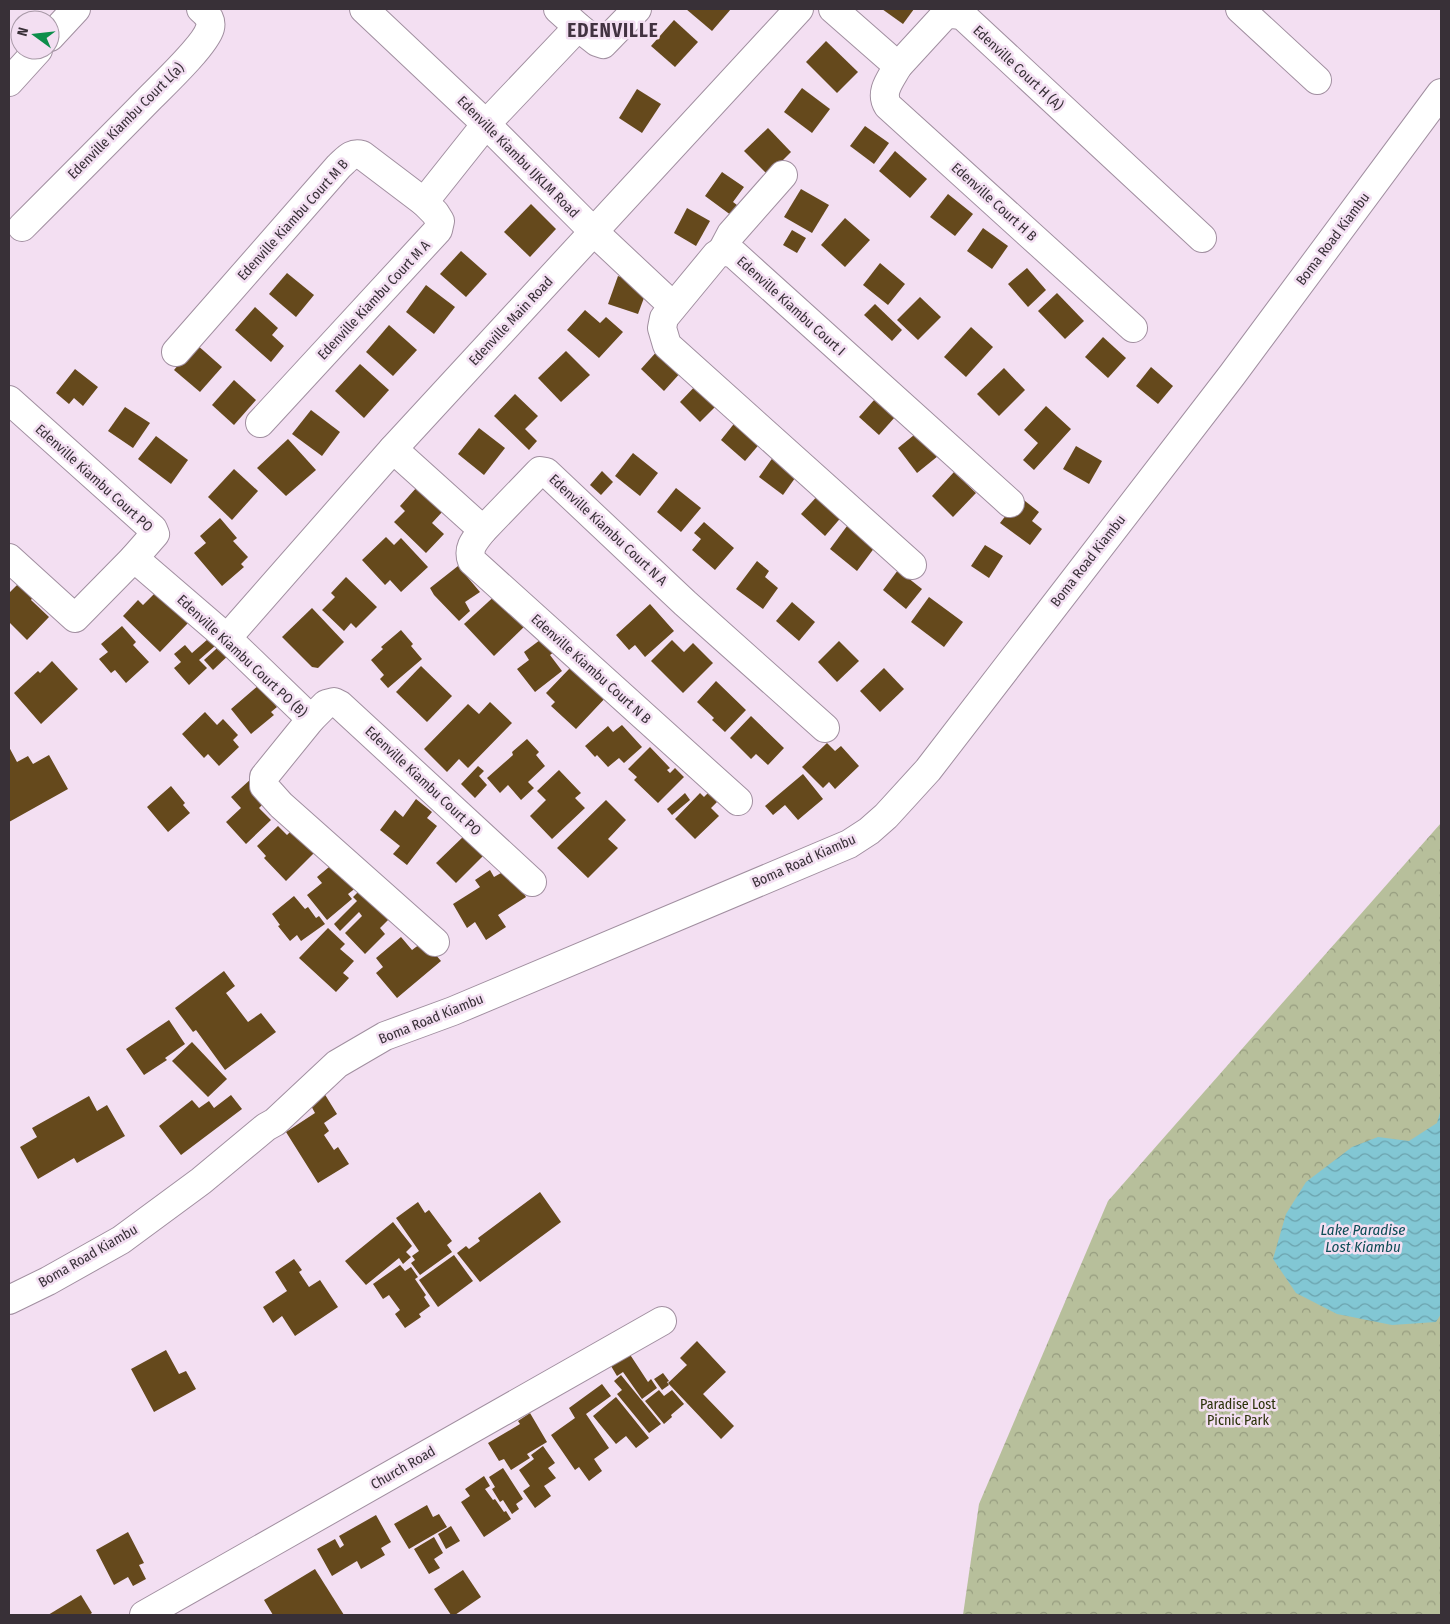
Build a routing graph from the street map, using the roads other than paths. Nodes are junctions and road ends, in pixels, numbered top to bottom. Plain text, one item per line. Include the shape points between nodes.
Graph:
1 (76, 9) edge
2 (201, 9) edge
3 (364, 9) edge
4 (558, 9) edge
5 (637, 9) edge
6 (799, 9) edge
7 (833, 9) edge
8 (1240, 9) edge
9 (60, 26) edge
10 (578, 28) junction
11 (29, 60) edge
12 (898, 66) junction
13 (1317, 80) dead end
14 (9, 82) edge
15 (1441, 93) edge
16 (486, 124) junction
17 (783, 175) dead end
18 (424, 202) junction
19 (22, 227) dead end
20 (594, 231) junction
21 (1202, 238) dead end
22 (722, 252) junction
23 (673, 306) junction
24 (1133, 328) dead end
25 (176, 352) dead end
26 (9, 400) edge
27 (260, 423) dead end
28 (393, 449) junction
29 (1010, 503) dead end
30 (483, 530) junction
31 (9, 558) edge
32 (134, 558) junction
33 (912, 565) dead end
34 (227, 638) junction
35 (311, 719) junction
36 (825, 728) dead end
37 (738, 800) dead end
38 (532, 882) dead end
39 (435, 942) dead end
40 (9, 1300) edge
41 (662, 1321) dead end
42 (144, 1615) edge

1 - 9 street
2 - 19 street, Edenville Kiambu Court L(a) via 208,15 210,29 201,42 173,75
3 - 16 street, Edenville Kiambu IJKLM Road
4 - 10 street
5 - 10 street via 604,44
6 - 20 street, Edenville Main Road
7 - 12 street
8 - 13 street
10 - 16 street
11 - 14 street
12 - 21 street, Edenville Court H (A) via 942,17 948,14 962,16
12 - 24 street, Edenville Court H B via 886,86 884,95 888,106
15 - 40 street, Boma Road Kiambu via 1232,375 928,770 869,831 849,844 453,1011 385,1036 337,1064 275,1122 121,1240
16 - 18 street
16 - 20 street, Edenville Kiambu IJKLM Road
17 - 22 street via 731,234
18 - 25 street, Edenville Kiambu Court M B via 362,154 352,154
18 - 27 street, Edenville Kiambu Court M A via 440,221 438,230
20 - 23 street, Edenville Kiambu IJKLM Road
20 - 28 street, Edenville Main Road
22 - 23 street, Edenville Kiambu Court I via 711,260
22 - 29 street, Edenville Kiambu Court I via 734,254
23 - 33 street, Edenville Kiambu Court I via 664,318 662,328 667,345
26 - 32 street, Edenville Kiambu Court PO via 153,529 155,534
28 - 30 street
28 - 34 street, Edenville Main Road
30 - 36 street, Edenville Kiambu Court N A via 540,471 546,472 685,603
30 - 37 street, Edenville Kiambu Court N B via 470,548 472,561
31 - 32 street via 75,618
32 - 34 street, Edenville Kiambu Court PO (B)
34 - 35 street, Edenville Kiambu Court PO (B)
35 - 38 street, Edenville Kiambu Court PO via 326,704 334,702 340,705
35 - 39 street, Edenville Kiambu Court PO (B) via 264,777 264,786 281,805
41 - 42 street, Church Road

